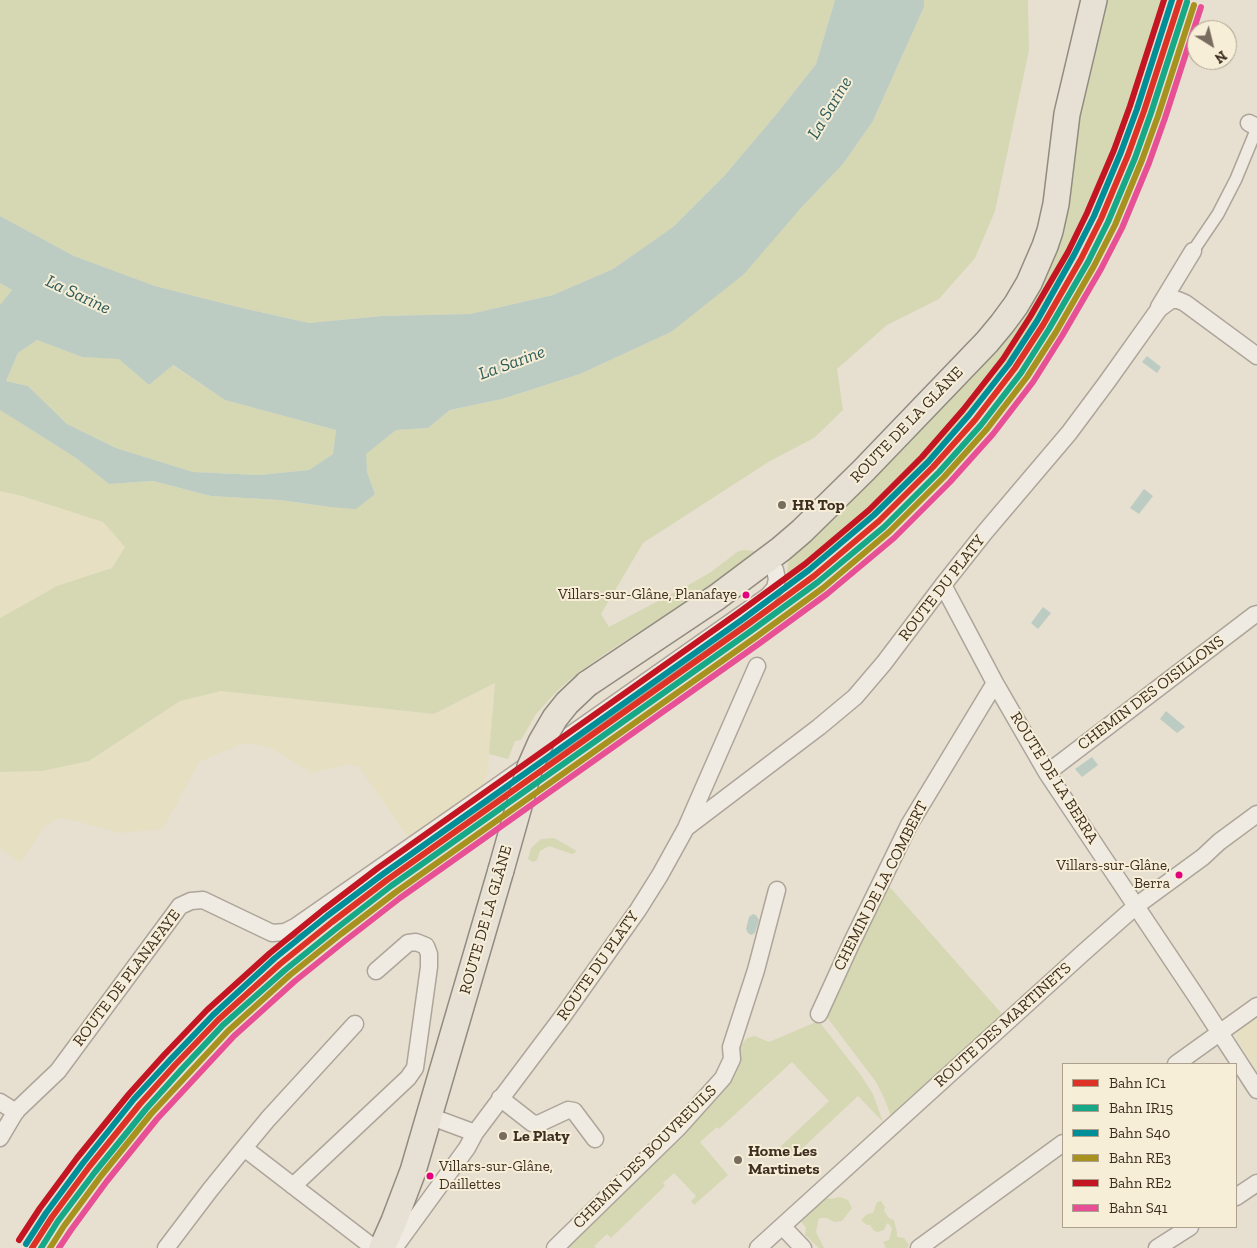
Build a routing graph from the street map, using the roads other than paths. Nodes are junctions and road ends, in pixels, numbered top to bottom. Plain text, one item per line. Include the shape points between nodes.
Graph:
1 (1094, 0) edge
2 (1254, 126) edge
3 (1192, 251) joint
4 (1159, 309) junction
5 (1257, 356) edge
6 (767, 559) junction
7 (943, 585) junction
8 (1257, 614) edge
9 (757, 666) dead end
10 (995, 683) junction
11 (1047, 773) junction
12 (1257, 814) edge
13 (686, 828) junction
14 (778, 890) dead end
15 (1136, 906) junction
16 (376, 971) dead end
17 (1257, 1006) edge
18 (819, 1014) dead end
19 (355, 1024) dead end
20 (1220, 1033) junction
21 (1177, 1063) edge
22 (1257, 1090) edge
23 (500, 1098) junction
24 (0, 1102) edge
25 (16, 1112) junction
26 (429, 1116) junction
27 (475, 1133) junction
28 (0, 1138) edge
29 (595, 1139) dead end
30 (1062, 1145) edge
31 (244, 1148) junction
32 (1257, 1183) edge
33 (293, 1186) junction
34 (1237, 1196) edge
35 (783, 1227) junction
36 (1188, 1228) edge
37 (166, 1248) edge
38 (380, 1248) edge
39 (555, 1248) edge
40 (758, 1248) edge
41 (803, 1248) edge
42 (919, 1248) edge
43 (1157, 1248) edge

1 - 6 main road, ROUTE DE LA GLÂNE via 1067,114 1053,219 1045,246 1024,291 987,342 908,425 834,501
2 - 3 street via 1236,179 1218,214
3 - 4 street, ROUTE DU PLATY
4 - 5 street via 1171,300 1185,303
4 - 7 street, ROUTE DU PLATY via 1069,433
6 - 25 street, ROUTE DE PLANAFAYE via 777,579 768,596 295,927 272,933 203,900 180,906 58,1071
6 - 26 main road, ROUTE DE LA GLÂNE, bridge via 717,598 587,684 555,718 530,767
7 - 10 street, ROUTE DE LA BERRA
7 - 13 street, ROUTE DU PLATY via 854,697
8 - 11 street, CHEMIN DES OISILLONS
9 - 13 street, ROUTE DU PLATY
10 - 11 street, ROUTE DE LA BERRA
10 - 18 street, CHEMIN DE LA COMBERT via 909,825
11 - 15 street, ROUTE DE LA BERRA
12 - 15 street, ROUTE DES MARTINETS
13 - 23 street, ROUTE DU PLATY via 638,910
14 - 39 street, CHEMIN DES BOUVREUILS via 731,1047 732,1059 723,1078 679,1127
15 - 20 street, ROUTE DE LA BERRA
15 - 35 street, ROUTE DES MARTINETS
16 - 33 street via 408,943 426,946 430,954 415,1068
17 - 20 street
19 - 31 street
20 - 21 street
20 - 22 street, ROUTE DE LA BERRA
23 - 27 street, ROUTE DU PLATY
23 - 29 street via 532,1123 538,1124 568,1110 574,1111
24 - 25 street
25 - 28 street, ROUTE DE PLANAFAYE
26 - 27 street
26 - 38 main road, ROUTE DE LA GLÂNE via 394,1221
27 - 38 street, ROUTE DU PLATY via 397,1244
30 - 42 street
31 - 33 street
31 - 37 street
32 - 34 street
33 - 38 street
35 - 40 street, ROUTE DES MARTINETS
35 - 41 street
36 - 43 street

